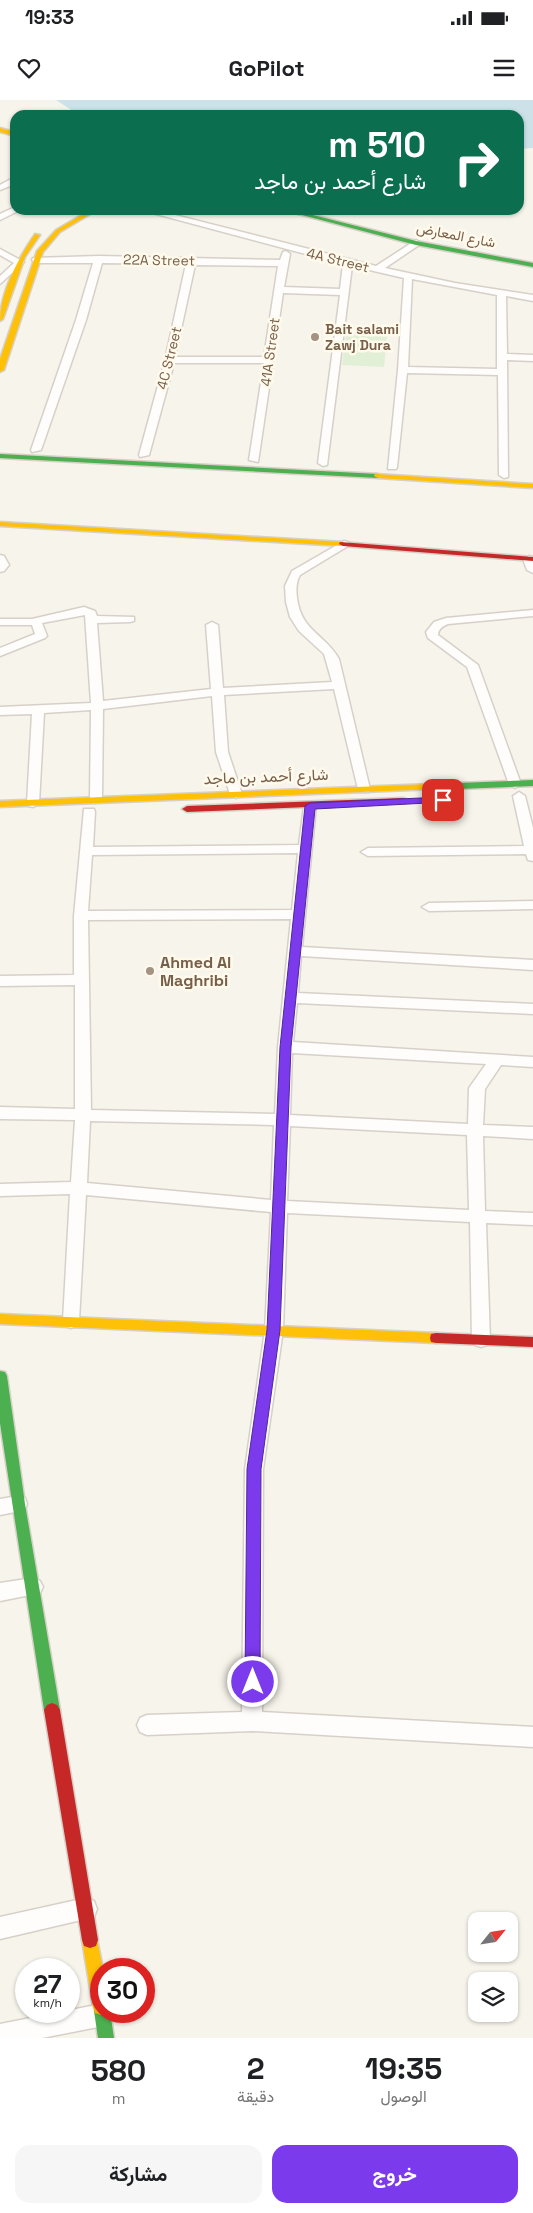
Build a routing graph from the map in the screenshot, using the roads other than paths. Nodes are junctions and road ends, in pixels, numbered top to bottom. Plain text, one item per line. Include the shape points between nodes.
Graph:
1 (68, 215) edge
2 (85, 215) edge
3 (164, 215) edge
4 (306, 215) edge
5 (333, 215) edge
6 (416, 243) junction
7 (27, 248) junction
8 (293, 248) junction
9 (1, 252) edge
10 (533, 258) edge
11 (99, 259) junction
12 (36, 260) junction
13 (191, 261) junction
14 (20, 262) junction
15 (283, 263) junction
16 (348, 263) junction
17 (533, 264) edge
18 (377, 270) junction
19 (408, 277) junction
20 (0, 281) edge
21 (279, 290) junction
22 (344, 292) junction
23 (501, 294) junction
24 (533, 298) edge
25 (0, 319) edge
26 (502, 357) junction
27 (533, 358) edge
28 (170, 360) junction
29 (269, 360) junction
30 (0, 370) edge
31 (402, 370) junction
32 (503, 372) junction
33 (0, 448) edge
34 (36, 450) junction
35 (74, 452) junction
36 (144, 455) junction
37 (0, 456) edge
38 (20, 457) junction
39 (254, 460) junction
40 (323, 463) junction
41 (392, 467) junction
42 (504, 475) junction
43 (533, 477) edge
44 (533, 486) edge
45 (0, 514) edge
46 (136, 520) dead end
47 (0, 524) edge
48 (308, 530) dead end
49 (344, 544) junction
50 (533, 547) edge
51 (0, 558) edge
52 (532, 563) edge
53 (0, 569) edge
54 (533, 613) edge
55 (130, 619) dead end
56 (92, 620) junction
57 (36, 621) junction
58 (0, 622) edge
59 (212, 625) dead end
60 (0, 652) edge
61 (339, 685) junction
62 (219, 692) junction
63 (97, 705) junction
64 (38, 709) junction
65 (0, 711) edge
66 (533, 783) edge
67 (364, 789) junction
68 (514, 792) junction
69 (236, 794) junction
70 (533, 795) edge
71 (420, 801) dead end
72 (33, 803) junction
73 (0, 804) edge
74 (92, 806) junction
75 (310, 806) junction
76 (177, 810) dead end
77 (138, 811) dead end
78 (0, 816) edge
79 (306, 849) junction
80 (86, 851) junction
81 (368, 852) dead end
82 (532, 853) edge
83 (533, 905) edge
84 (429, 907) dead end
85 (298, 914) junction
86 (81, 916) junction
87 (296, 951) junction
88 (533, 965) edge
89 (83, 980) junction
90 (0, 981) edge
91 (292, 998) junction
92 (533, 1009) edge
93 (285, 1047) junction
94 (496, 1061) junction
95 (533, 1062) edge
96 (0, 1113) edge
97 (83, 1114) junction
98 (283, 1120) junction
99 (474, 1129) junction
100 (533, 1132) edge
101 (77, 1188) junction
102 (0, 1190) edge
103 (279, 1207) junction
104 (477, 1216) junction
105 (533, 1218) edge
106 (0, 1319) edge
107 (71, 1321) junction
108 (274, 1330) junction
109 (481, 1340) junction
110 (533, 1342) edge
111 (0, 1376) edge
112 (18, 1504) junction
113 (0, 1506) edge
114 (33, 1587) junction
115 (0, 1592) edge
116 (252, 1721) junction
117 (147, 1725) dead end
118 (533, 1737) edge
119 (86, 1909) junction
120 (0, 1928) edge
121 (94, 1958) edge
122 (90, 2014) edge
123 (104, 2023) edge
124 (0, 2035) edge
125 (106, 2038) edge

1 - 7 street via 49,226
2 - 12 street via 46,241
3 - 8 street, 4A Street
4 - 6 street, شارع المعارض
5 - 10 street, شارع المعارض
6 - 17 street, شارع المعارض
6 - 18 street
7 - 9 street
7 - 14 street
8 - 15 street, 41A Street
8 - 16 street, 4A Street
9 - 14 street
11 - 12 street, 22A Street
11 - 13 street, 22A Street
11 - 34 street
12 - 30 street
13 - 15 street, 22A Street
13 - 28 street, 4C Street
14 - 20 street
14 - 25 street
15 - 21 street, 41A Street
16 - 18 street, 4A Street
16 - 22 street
18 - 19 street, 4A Street
19 - 23 street, 4A Street
19 - 31 street
21 - 22 street
21 - 29 street, 41A Street
22 - 40 street
23 - 24 street, 4A Street
23 - 26 street
26 - 27 street
26 - 32 street
28 - 29 street
28 - 36 street, 4C Street
29 - 39 street, 41A Street
31 - 32 street
31 - 41 street
32 - 42 street
33 - 34 street
34 - 35 street
35 - 36 street
35 - 38 street via 69,455 28,452
36 - 39 street
37 - 38 street
38 - 44 street
39 - 40 street
40 - 41 street
41 - 42 street
42 - 43 street
45 - 46 street
47 - 49 street
48 - 50 street
49 - 52 street
49 - 61 street via 296,574 292,581 291,600 301,626 329,650
51 - 53 street via 3,565
54 - 68 street via 446,621 438,624 432,632 432,636 472,665
55 - 56 street
56 - 57 street via 91,613 84,610
56 - 63 street
57 - 58 street
57 - 60 street via 41,636
59 - 62 street
61 - 62 street
61 - 67 street
62 - 63 street
62 - 69 street via 222,752
63 - 64 street
63 - 74 street
64 - 65 street
64 - 72 street
66 - 68 street, شارع أحمد بن ماجد
67 - 68 street, شارع أحمد بن ماجد
67 - 69 street, شارع أحمد بن ماجد
68 - 70 street, شارع أحمد بن ماجد
68 - 82 street
69 - 74 street, شارع أحمد بن ماجد
71 - 75 street, شارع أحمد بن ماجد
72 - 73 street, شارع أحمد بن ماجد
72 - 74 street, شارع أحمد بن ماجد
74 - 77 street, شارع أحمد بن ماجد
74 - 78 street, شارع أحمد بن ماجد
74 - 80 street
75 - 76 street, شارع أحمد بن ماجد
75 - 79 street
79 - 80 street
79 - 85 street
80 - 86 street
81 - 82 street
83 - 84 street
85 - 86 street
85 - 87 street
86 - 89 street
87 - 88 street
87 - 91 street
89 - 90 street
89 - 97 street
91 - 92 street
91 - 93 street
93 - 94 street
93 - 98 street
94 - 95 street
94 - 99 street via 478,1088
96 - 97 street
97 - 98 street
97 - 101 street
98 - 99 street
98 - 103 street
99 - 100 street
99 - 104 street
101 - 102 street
101 - 103 street
101 - 107 street
103 - 104 street
103 - 108 street
104 - 105 street
104 - 109 street
106 - 107 street
107 - 108 street
108 - 109 street
108 - 116 street via 254,1469
109 - 110 street
111 - 112 street
112 - 113 street
112 - 114 street
114 - 115 street
114 - 119 street
116 - 117 street
116 - 118 street
119 - 120 street
119 - 121 street
122 - 124 street
123 - 125 street

